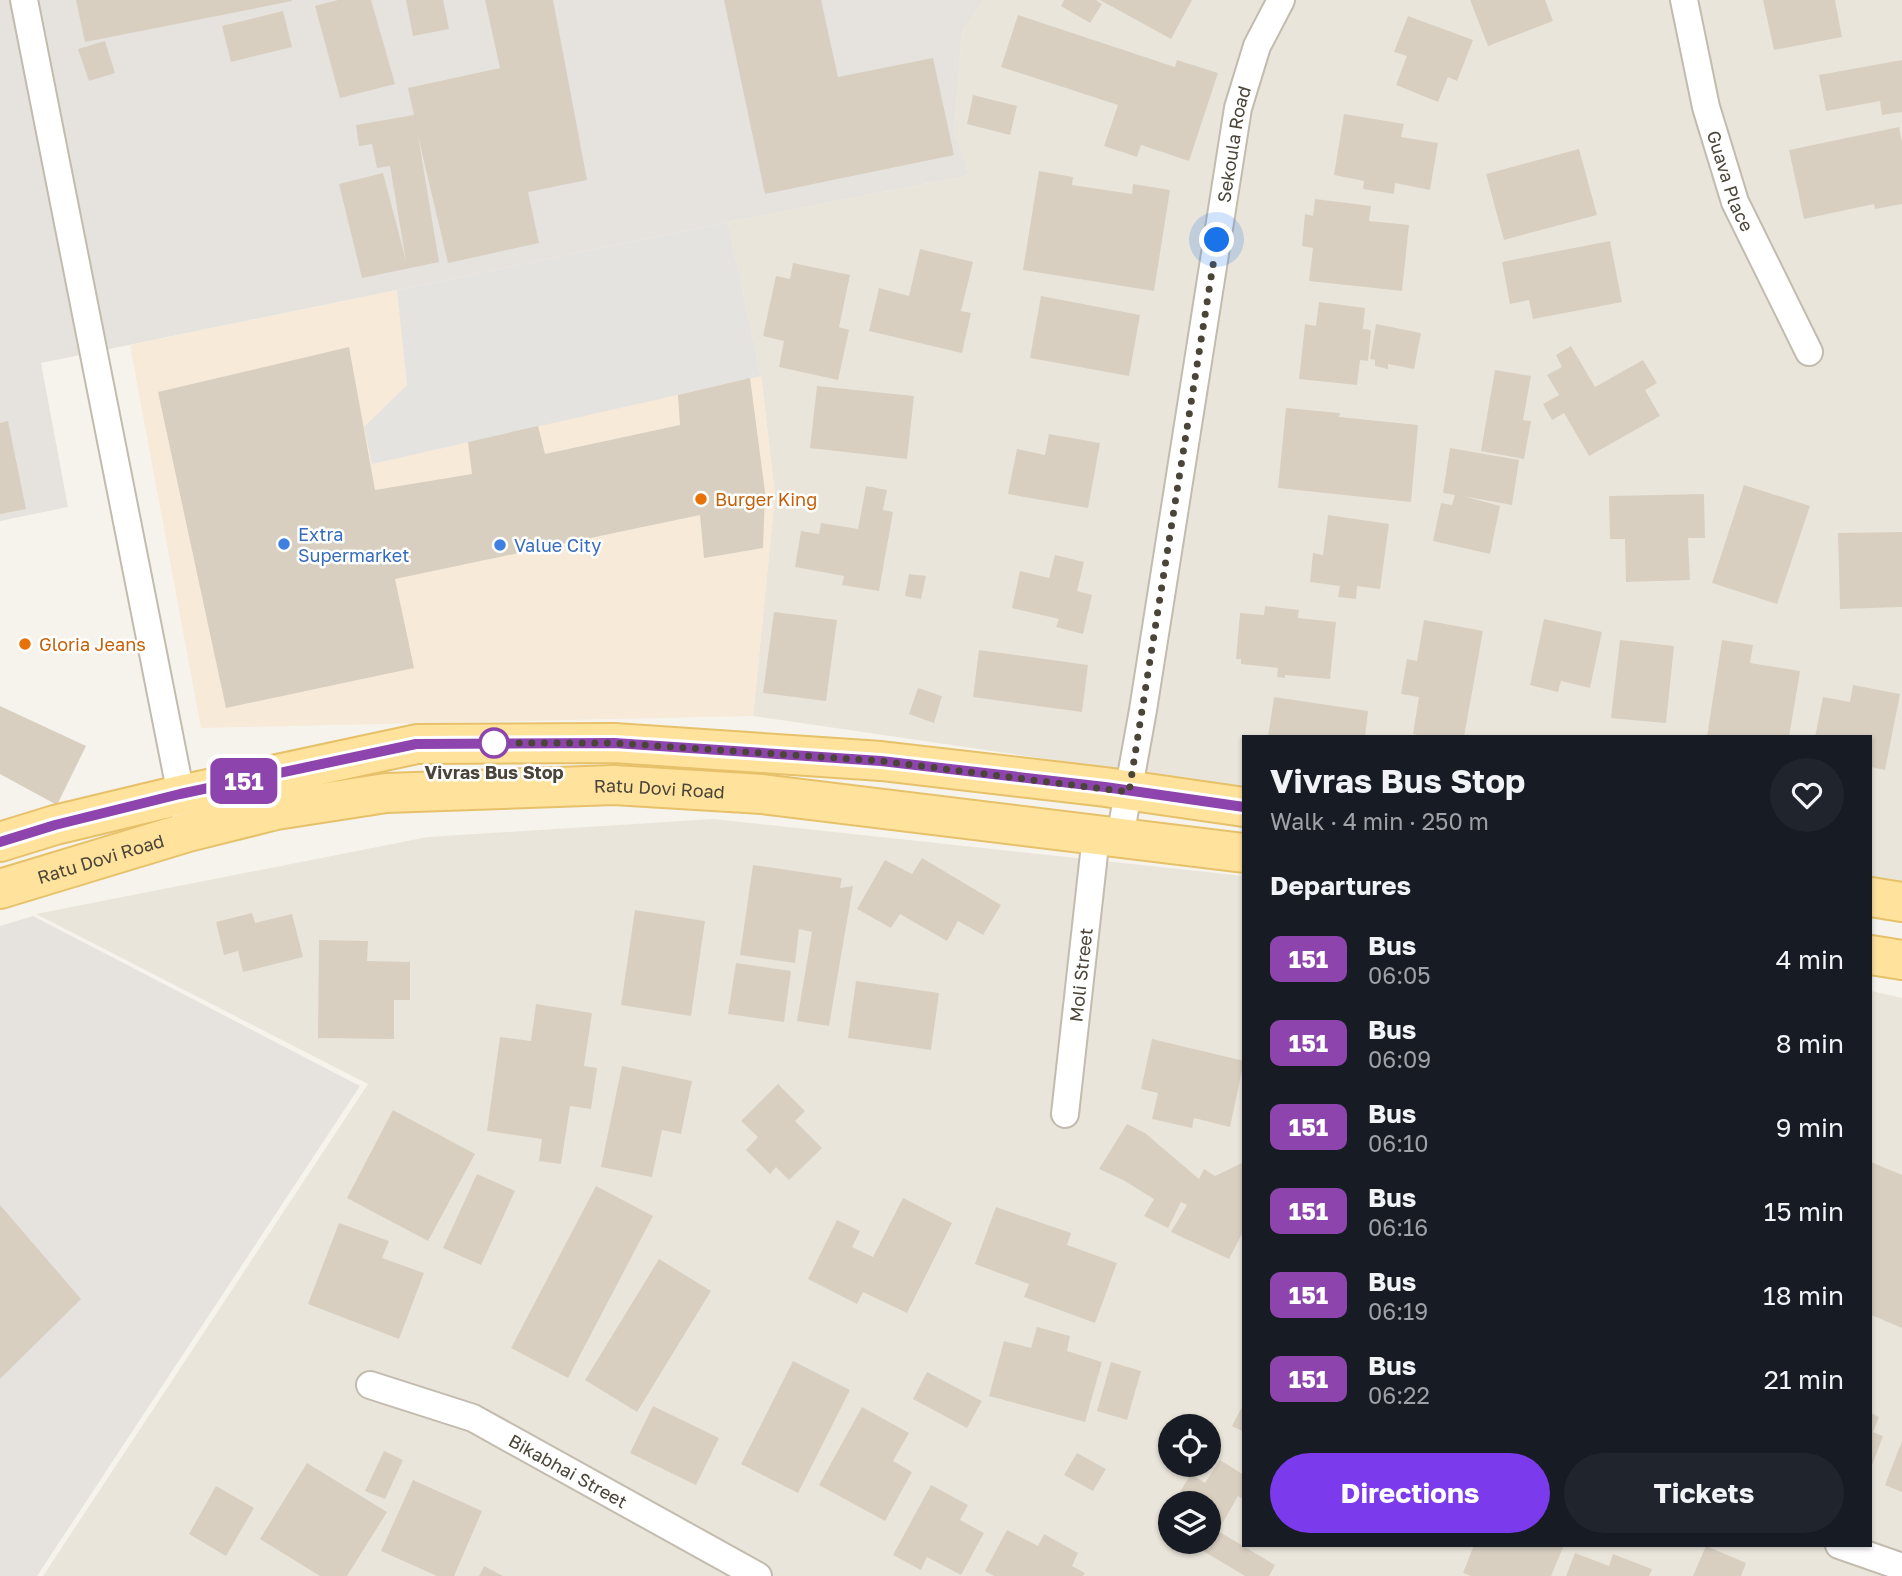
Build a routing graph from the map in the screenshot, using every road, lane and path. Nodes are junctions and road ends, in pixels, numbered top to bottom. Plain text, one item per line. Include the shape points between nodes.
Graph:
1 (24, 0) edge
2 (1281, 0) edge
3 (1684, 0) edge
4 (1809, 352) dead end
5 (614, 743) junction
6 (614, 785) junction
7 (1129, 792) junction
8 (180, 794) junction
9 (1242, 807) edge
10 (188, 832) junction
11 (1108, 837) junction
12 (0, 842) edge
13 (1242, 853) edge
14 (0, 890) edge
15 (1872, 897) edge
16 (1902, 902) edge
17 (1872, 954) edge
18 (1902, 960) edge
19 (1065, 1114) dead end
20 (370, 1385) dead end
21 (1845, 1547) edge
22 (1902, 1567) edge
23 (758, 1576) edge

1 - 8 street
2 - 7 street, Sekoula Road via 1257,46 1238,108
3 - 4 street, Guava Place via 1706,107 1735,202
5 - 6 main road
5 - 7 main road via 881,761
5 - 8 main road via 416,744
6 - 10 main road, Ratu Dovi Road via 386,793 276,810
6 - 11 main road, Ratu Dovi Road via 762,794
7 - 9 main road
7 - 11 street, Moli Street
8 - 10 street
8 - 12 main road
10 - 14 main road, Ratu Dovi Road
11 - 13 main road, Ratu Dovi Road
11 - 19 street, Moli Street
15 - 16 main road
17 - 18 main road
20 - 23 street, Bikabhai Street via 472,1418
21 - 22 street

